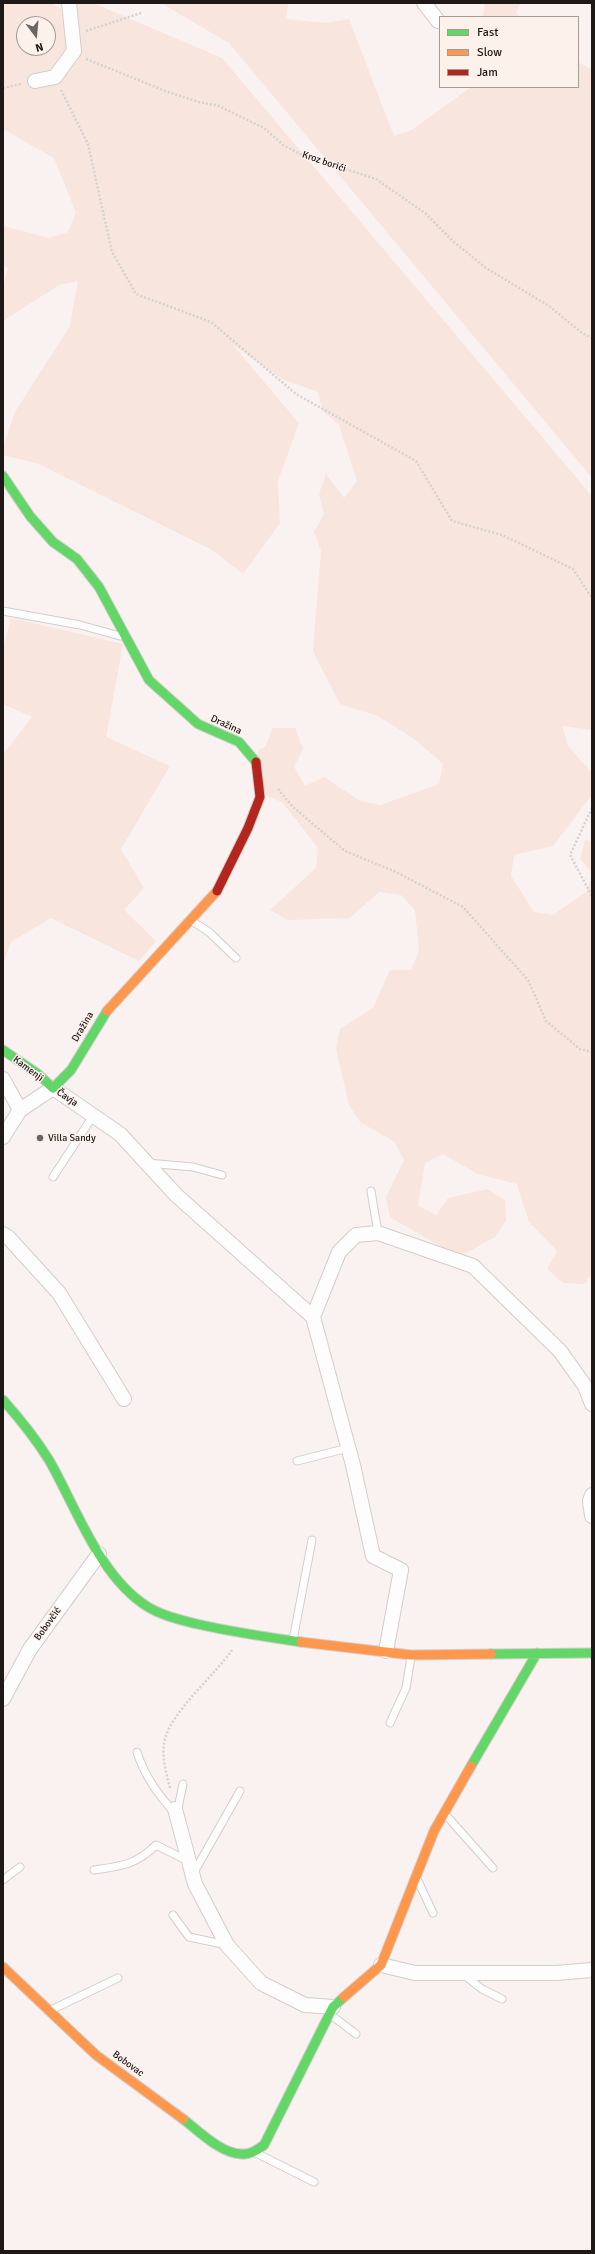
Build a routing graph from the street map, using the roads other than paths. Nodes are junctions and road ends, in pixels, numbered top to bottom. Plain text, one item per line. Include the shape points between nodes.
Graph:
1 (69, 3) edge
2 (424, 3) edge
3 (438, 21) dead end
4 (35, 81) dead end
5 (3, 476) edge
6 (3, 611) edge
7 (126, 637) junction
8 (190, 920) junction
9 (236, 958) dead end
10 (3, 1050) edge
11 (3, 1079) edge
12 (53, 1088) junction
13 (20, 1110) junction
14 (93, 1116) junction
15 (3, 1137) edge
16 (146, 1162) junction
17 (222, 1176) dead end
18 (53, 1177) dead end
19 (371, 1191) dead end
20 (378, 1233) junction
21 (3, 1234) edge
22 (313, 1317) junction
23 (124, 1399) dead end
24 (3, 1400) edge
25 (592, 1404) edge
26 (348, 1448) junction
27 (296, 1461) dead end
28 (592, 1495) edge
29 (592, 1516) edge
30 (312, 1540) dead end
31 (99, 1554) junction
32 (293, 1640) junction
33 (386, 1651) junction
34 (592, 1653) edge
35 (537, 1654) junction
36 (411, 1655) junction
37 (3, 1699) edge
38 (390, 1723) dead end
39 (137, 1752) dead end
40 (183, 1784) dead end
41 (240, 1791) dead end
42 (176, 1812) junction
43 (444, 1813) junction
44 (189, 1861) junction
45 (20, 1867) dead end
46 (493, 1868) dead end
47 (94, 1870) dead end
48 (192, 1875) junction
49 (416, 1877) junction
50 (3, 1880) edge
51 (433, 1913) dead end
52 (173, 1915) dead end
53 (227, 1945) junction
54 (381, 1965) junction
55 (3, 1967) edge
56 (592, 1970) edge
57 (462, 1974) junction
58 (118, 1978) dead end
59 (502, 1999) dead end
60 (50, 2011) junction
61 (332, 2011) junction
62 (356, 2034) dead end
63 (254, 2152) junction
64 (314, 2182) dead end

1 - 4 street via 74,50 55,76
2 - 3 street
5 - 7 street, Dražina via 30,516 53,542 77,559 99,587
6 - 7 lane via 80,625
7 - 8 street, Dražina via 149,680 198,724 239,742 256,762 260,797 248,828 217,891
8 - 9 lane via 208,932
8 - 12 street, Dražina via 103,1015 71,1070
10 - 12 street, Kamenji via 38,1074
11 - 13 street
12 - 13 street, Čavja
12 - 14 street, Čavja
13 - 15 street, Čavja
14 - 16 street, Čavja via 120,1134
14 - 18 lane
16 - 17 lane via 192,1167
16 - 22 street, Čavja via 176,1195
19 - 20 lane
20 - 22 street via 356,1235 339,1252
20 - 25 street via 472,1266 560,1351 585,1386
21 - 23 street via 59,1293
22 - 26 street
24 - 31 street via 21,1420 51,1466
26 - 27 lane
26 - 33 street via 373,1556 401,1570
28 - 29 street
30 - 32 lane
31 - 32 street via 122,1585 148,1608 174,1618 240,1634
31 - 37 street, Bobovčić via 30,1649
32 - 33 street
33 - 36 street
34 - 35 street
35 - 36 street
35 - 43 street
36 - 38 lane via 406,1688
39 - 42 lane via 140,1763 160,1797
40 - 42 lane
41 - 48 lane
42 - 44 street
43 - 46 lane
43 - 49 street
44 - 47 lane via 156,1845 144,1858 126,1865
44 - 48 street
45 - 50 lane
48 - 53 street
49 - 51 lane
49 - 54 street
52 - 53 lane via 189,1937
53 - 61 street via 261,1983 306,2005
54 - 57 street via 415,1974
54 - 61 street
55 - 60 street, Bobovac
56 - 57 street
57 - 59 lane via 482,1989
58 - 60 lane
60 - 63 street, Bobovac via 96,2055 218,2145 243,2156
61 - 62 lane
61 - 63 street via 264,2145
63 - 64 lane

